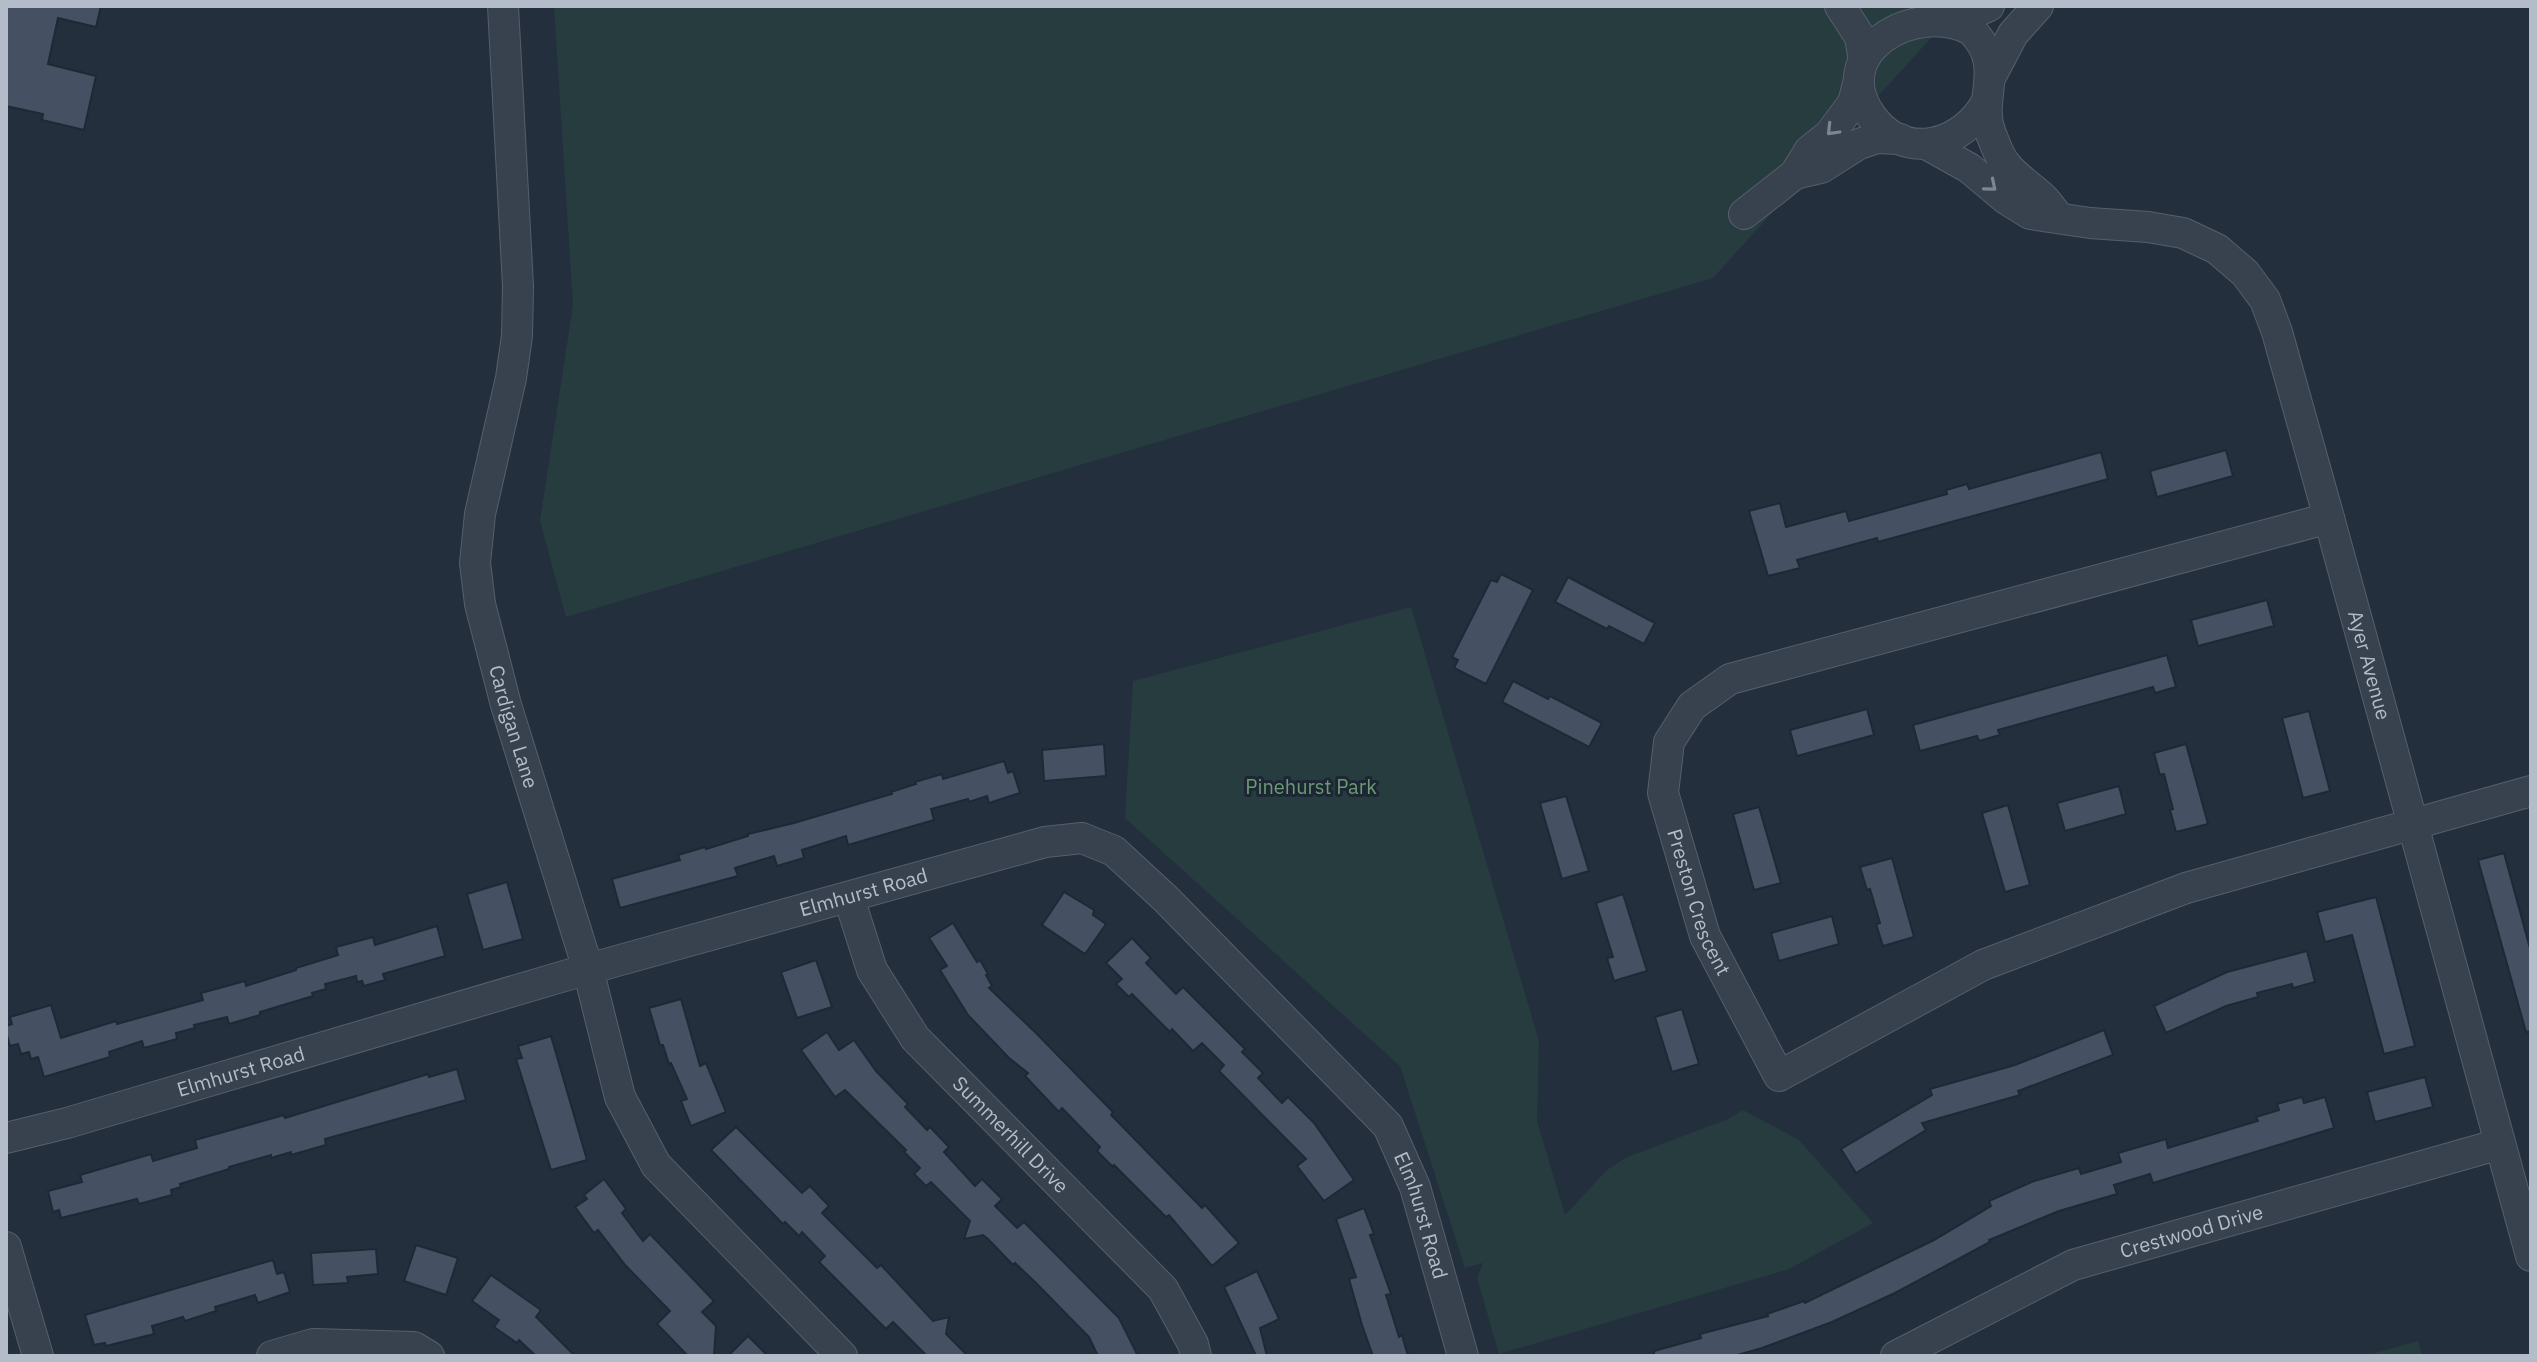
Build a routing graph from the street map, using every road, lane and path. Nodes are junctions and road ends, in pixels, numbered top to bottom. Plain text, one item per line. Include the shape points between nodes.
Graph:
1 (503, 6) edge
2 (1840, 6) edge
3 (1989, 6) edge
4 (2038, 6) edge
5 (1922, 11) edge
6 (1861, 67) junction
7 (1989, 88) junction
8 (1913, 141) junction
9 (1795, 174) junction
10 (1744, 214) dead end
11 (2059, 218) junction
12 (2329, 518) junction
13 (2531, 791) edge
14 (2413, 825) junction
15 (849, 898) junction
16 (588, 969) junction
17 (6, 1138) edge
18 (2500, 1144) junction
19 (6, 1247) edge
20 (2531, 1256) edge
21 (38, 1356) edge
22 (272, 1356) edge
23 (429, 1356) edge
24 (842, 1356) edge
25 (1196, 1356) edge
26 (1463, 1356) edge
27 (1896, 1356) edge

1 - 16 street, Cardigan Lane via 517,336 475,563 506,705
2 - 6 street via 1860,37
3 - 5 street via 1974,13
4 - 7 street via 2013,34
5 - 6 street via 1897,18 1876,33
5 - 7 street via 1970,29 1985,50
6 - 8 street via 1861,92 1871,115 1889,133
6 -> 9 street via 1845,116 1809,151
7 - 8 street via 1973,123 1963,132
7 - 11 street via 1989,129 2004,161
8 - 9 street via 1877,138 1821,168
8 -> 11 street, Ayer Avenue via 1969,168 2030,214
9 - 10 street
11 - 12 street, Ayer Avenue via 2183,233 2217,249 2245,273 2265,300 2277,332
12 - 14 street, Ayer Avenue
12 - 14 street, Preston Crescent via 1730,679 1692,706 1669,742 1663,793 1705,936 1779,1076 1983,965 2186,888
13 - 14 street
14 - 18 street, Ayer Avenue
15 - 16 street, Elmhurst Road
15 - 25 street, Summerhill Drive via 872,970 915,1038 1163,1289
15 - 26 street, Elmhurst Road via 1045,842 1082,838 1114,851 1388,1126 1415,1187
16 - 17 street, Elmhurst Road
16 - 24 street, Cardigan Lane via 620,1097 656,1165
18 - 20 street, Ayer Avenue
18 - 27 street, Crestwood Drive via 2073,1265
19 - 21 street
22 - 23 street via 313,1344 414,1347

